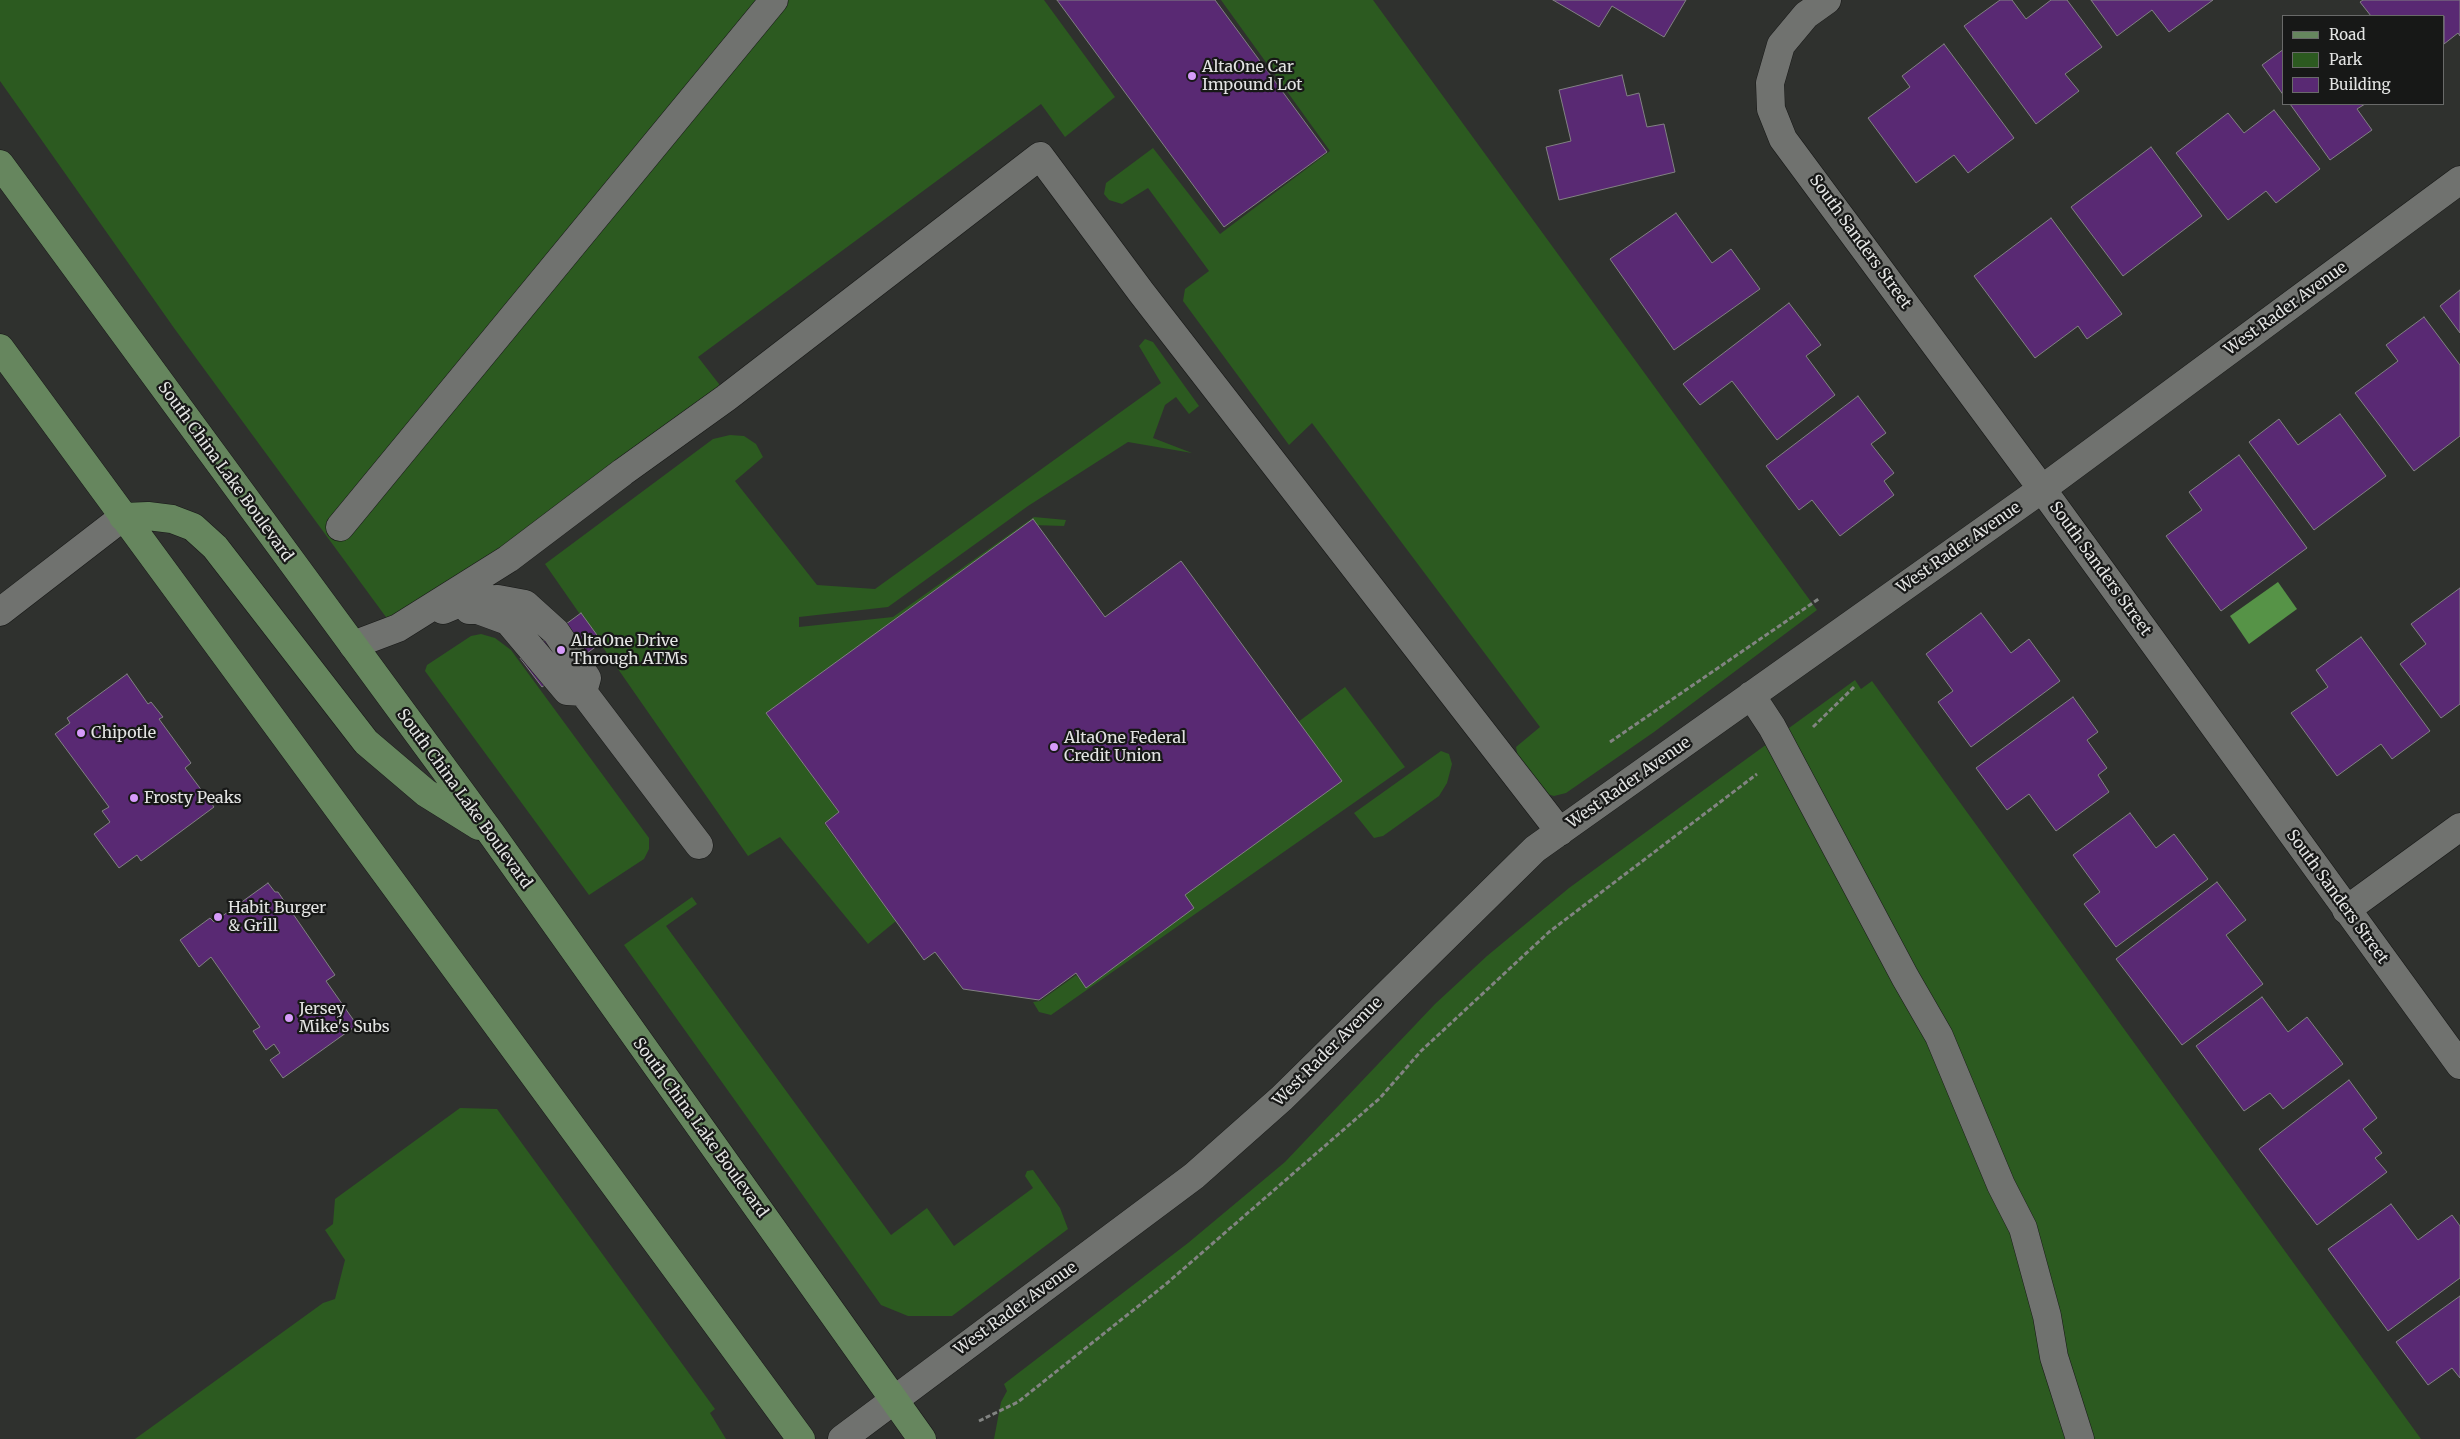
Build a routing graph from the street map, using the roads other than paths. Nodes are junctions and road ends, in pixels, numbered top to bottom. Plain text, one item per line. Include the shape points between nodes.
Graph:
1 (774, 0) edge
2 (1827, 0) edge
3 (0, 164) edge
4 (2460, 180) edge
5 (0, 348) edge
6 (2042, 489) junction
7 (123, 517) junction
8 (340, 527) dead end
9 (0, 612) edge
10 (359, 654) junction
11 (1751, 695) junction
12 (2460, 827) edge
13 (1560, 832) junction
14 (490, 833) junction
15 (699, 845) dead end
16 (2346, 910) junction
17 (2460, 1065) edge
18 (2054, 1357) junction
19 (893, 1400) junction
20 (801, 1439) edge
21 (842, 1439) edge
22 (922, 1439) edge
23 (2060, 1439) edge
24 (2080, 1439) edge

1 - 8 street
2 - 6 street, South Sanders Street via 1806,15 1781,45 1770,83 1771,109 1783,139
3 - 10 main road, South China Lake Boulevard
4 - 6 street, West Rader Avenue
5 - 7 main road
6 - 11 street, West Rader Avenue
6 - 16 street, South Sanders Street
7 - 9 street
7 - 14 main road via 172,519 193,527 215,548 366,742 426,793
7 - 20 main road
10 - 13 street via 508,559 726,398 1040,156 1140,292
10 - 14 main road, South China Lake Boulevard
10 - 15 street via 400,641 442,610 467,600 498,599 526,604 556,632 587,678 583,692
11 - 13 street, West Rader Avenue
11 - 18 street via 1772,727 1939,1036 2001,1185 2023,1228 2047,1316
12 - 16 street
13 - 19 street, West Rader Avenue via 1535,849 1282,1098 1194,1176
14 - 19 main road, South China Lake Boulevard
16 - 17 street, South Sanders Street
18 - 23 street
18 - 24 street
19 - 21 street, West Rader Avenue
19 - 22 main road, South China Lake Boulevard

